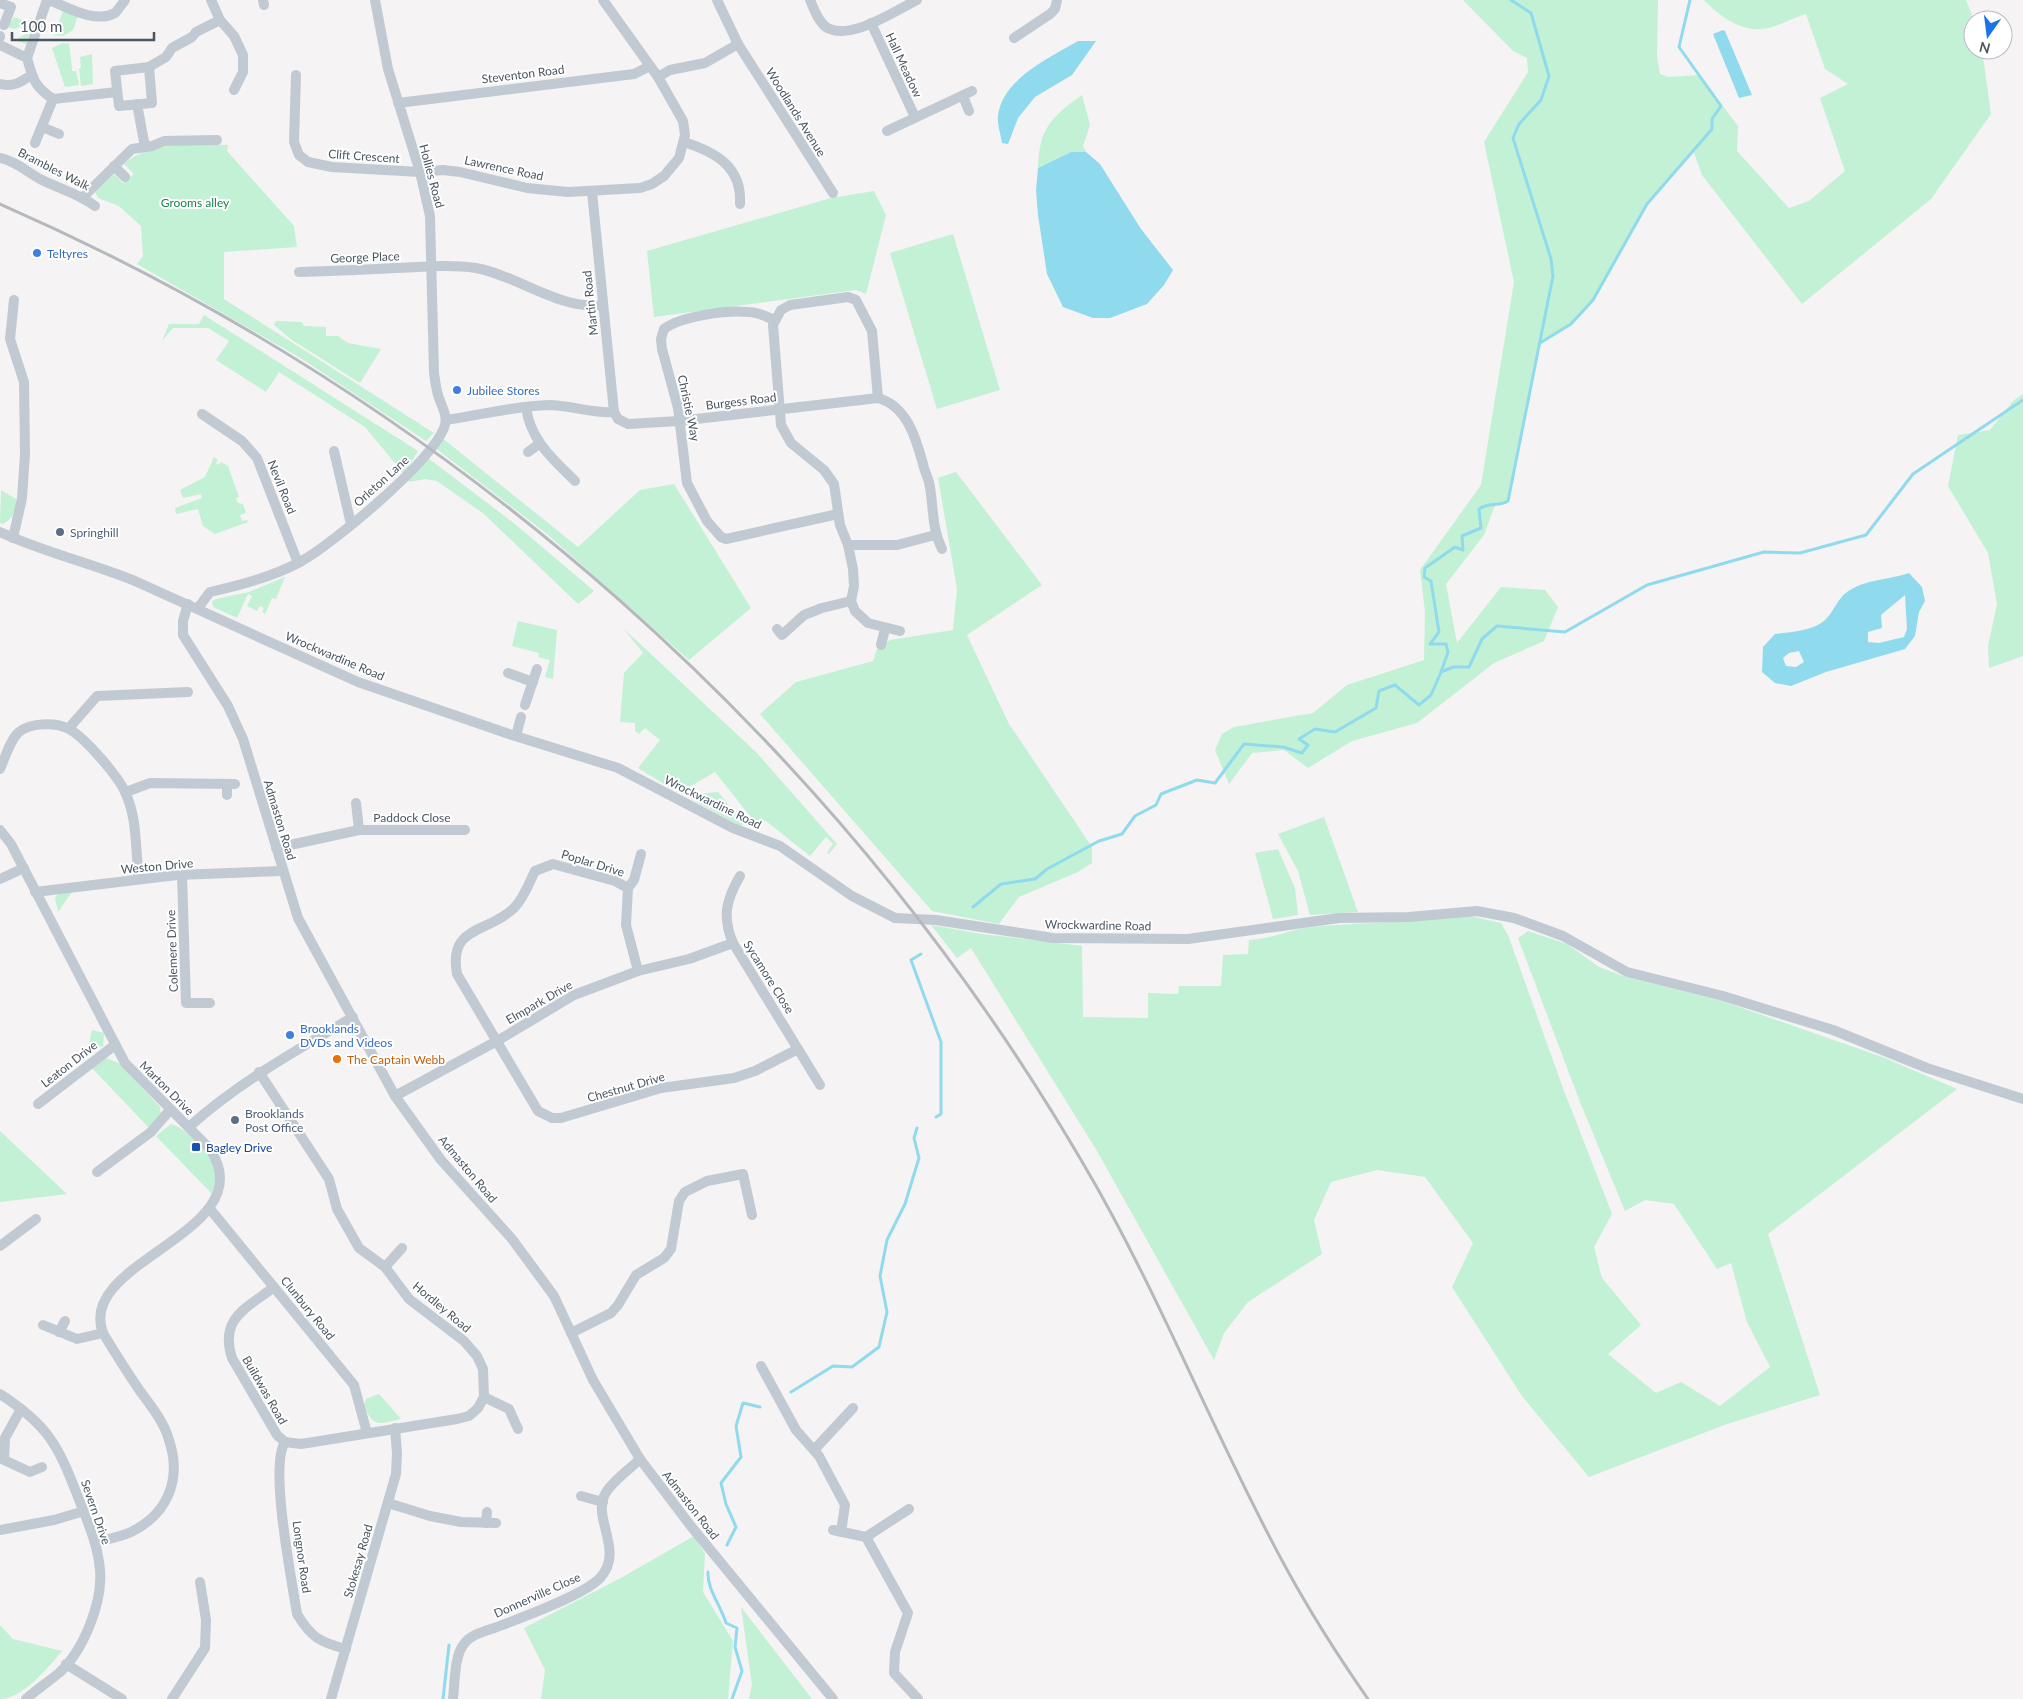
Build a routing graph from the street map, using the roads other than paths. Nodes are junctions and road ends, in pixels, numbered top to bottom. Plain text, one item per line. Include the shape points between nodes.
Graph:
1 (48, 0) edge
2 (125, 0) edge
3 (212, 0) edge
4 (375, 0) edge
5 (603, 0) edge
6 (717, 0) edge
7 (810, 0) edge
8 (917, 0) edge
9 (1057, 0) edge
10 (0, 3) edge
11 (220, 20) junction
12 (871, 23) junction
13 (4, 25) dead end
14 (1014, 38) dead end
15 (738, 44) junction
16 (0, 45) edge
17 (28, 58) junction
18 (650, 66) junction
19 (149, 67) junction
20 (31, 75) junction
21 (296, 75) dead end
22 (658, 77) junction
23 (0, 84) edge
24 (234, 90) dead end
25 (117, 92) junction
26 (53, 99) junction
27 (398, 102) junction
28 (137, 104) junction
29 (969, 111) dead end
30 (915, 117) junction
31 (42, 127) junction
32 (886, 131) dead end
33 (59, 134) dead end
34 (217, 140) dead end
35 (684, 142) junction
36 (35, 143) dead end
37 (145, 147) junction
38 (0, 158) edge
39 (114, 166) junction
40 (420, 172) junction
41 (125, 177) dead end
42 (592, 192) junction
43 (833, 193) dead end
44 (82, 198) junction
45 (740, 204) dead end
46 (95, 206) dead end
47 (431, 266) junction
48 (300, 272) dead end
49 (14, 300) dead end
50 (603, 305) junction
51 (774, 320) junction
52 (878, 398) junction
53 (526, 407) junction
54 (778, 410) junction
55 (614, 412) junction
56 (202, 414) dead end
57 (446, 420) junction
58 (679, 421) junction
59 (539, 444) junction
60 (334, 451) dead end
61 (528, 452) dead end
62 (575, 481) dead end
63 (838, 514) junction
64 (350, 524) junction
65 (0, 532) edge
66 (935, 534) junction
67 (13, 538) junction
68 (848, 545) junction
69 (942, 549) dead end
70 (298, 563) junction
71 (851, 601) junction
72 (193, 606) junction
73 (777, 629) dead end
74 (885, 629) junction
75 (900, 632) dead end
76 (881, 645) dead end
77 (537, 669) dead end
78 (508, 673) dead end
79 (533, 682) junction
80 (188, 692) dead end
81 (525, 705) dead end
82 (521, 718) dead end
83 (68, 728) junction
84 (516, 736) junction
85 (0, 769) edge
86 (230, 788) dead end
87 (126, 792) junction
88 (356, 803) dead end
89 (0, 830) edge
90 (359, 830) junction
91 (464, 830) dead end
92 (276, 848) junction
93 (641, 854) dead end
94 (24, 868) junction
95 (282, 871) junction
96 (182, 875) junction
97 (740, 876) dead end
98 (0, 879) edge
99 (140, 879) junction
100 (628, 888) junction
101 (35, 892) junction
102 (733, 943) junction
103 (638, 971) junction
104 (210, 1003) dead end
105 (352, 1017) junction
106 (497, 1041) junction
107 (116, 1045) junction
108 (798, 1049) junction
109 (259, 1072) junction
110 (820, 1085) dead end
111 (395, 1096) junction
112 (2023, 1099) edge
113 (38, 1104) dead end
114 (170, 1110) junction
115 (189, 1127) junction
116 (97, 1172) dead end
117 (210, 1209) junction
118 (752, 1215) dead end
119 (36, 1219) dead end
120 (0, 1246) edge
121 (402, 1248) dead end
122 (385, 1268) junction
123 (274, 1287) junction
124 (65, 1321) dead end
125 (44, 1325) dead end
126 (59, 1332) junction
127 (103, 1333) junction
128 (571, 1333) junction
129 (760, 1366) dead end
130 (0, 1394) edge
131 (484, 1397) junction
132 (21, 1408) junction
133 (853, 1408) dead end
134 (395, 1428) junction
135 (518, 1429) dead end
136 (367, 1433) junction
137 (285, 1442) junction
138 (814, 1450) junction
139 (640, 1460) junction
140 (2, 1461) edge
141 (42, 1468) dead end
142 (581, 1496) dead end
143 (603, 1502) junction
144 (388, 1503) junction
145 (909, 1510) dead end
146 (84, 1511) junction
147 (487, 1512) dead end
148 (0, 1530) edge
149 (866, 1537) junction
150 (95, 1543) junction
151 (200, 1582) dead end
152 (346, 1649) junction
153 (66, 1664) junction
154 (26, 1699) edge
155 (122, 1699) edge
156 (172, 1699) edge
157 (331, 1699) edge
158 (453, 1699) edge
159 (833, 1699) edge
160 (918, 1699) edge

1 - 2 street via 87,15 100,16 115,12
1 - 17 street
3 - 11 street
4 - 27 street, Hollies Road
5 - 18 street, Lawrence Road
6 - 15 street, Woodlands Avenue
7 - 12 street via 826,27 848,32
8 - 12 street
9 - 14 street via 1050,14
10 - 13 street via 11,7
11 - 19 street via 196,32
11 - 24 street via 234,36 243,55 243,72
12 - 30 street, Hall Meadow
15 - 22 street via 705,63 670,70
15 - 43 street, Woodlands Avenue
16 - 17 street
17 - 20 street
18 - 22 street, Lawrence Road
18 - 27 street, Steventon Road via 634,74
19 - 25 street via 115,71
19 - 28 street via 152,103
20 - 23 street via 9,86
20 - 26 street via 39,90
21 - 40 street, Clift Crescent via 294,142 300,155 308,162 332,167
22 - 35 street, Lawrence Road via 683,121
25 - 26 street
25 - 28 street via 119,106
26 - 31 street
27 - 40 street, Hollies Road
28 - 37 street
29 - 30 street, Hall Meadow via 967,93
30 - 32 street, Hall Meadow
31 - 33 street
31 - 36 street
34 - 37 street via 164,141
35 - 42 street, Lawrence Road via 673,168 652,184
35 - 45 street via 719,156 741,188
37 - 39 street via 132,149
38 - 44 street, Brambles Walk
39 - 41 street
39 - 44 street
40 - 42 street, Lawrence Road via 443,170 527,188
40 - 47 street, Hollies Road via 430,216
42 - 50 street, Martin Road
44 - 46 street, Brambles Walk
47 - 48 street, George Place
47 - 50 street, George Place via 494,273 563,301
47 - 57 street, Hollies Road via 434,373
49 - 67 street via 10,339 24,382 25,454 22,498
50 - 55 street, Martin Road
51 - 52 street via 781,310 790,305 848,296 856,300 872,331
51 - 54 street
51 - 58 street, Christie Way via 747,311 681,320 664,329 662,350
52 - 54 street, Burgess Road
52 - 66 street via 896,407 910,425 919,445 929,482
53 - 55 street via 550,405
53 - 57 street
53 - 59 street via 528,421
54 - 58 street, Burgess Road
54 - 63 street via 781,425 791,443 824,470 834,484
55 - 58 street, Burgess Road via 622,423 628,424
56 - 70 street, Nevil Road via 242,441 257,458
57 - 64 street, Orleton Lane via 441,434 415,469
58 - 63 street, Christie Way via 687,483 706,521 721,537 732,538
59 - 61 street
59 - 62 street
60 - 64 street, Orleton Lane
63 - 68 street
64 - 70 street, Orleton Lane
65 - 67 street
66 - 68 street via 897,545
66 - 69 street
67 - 72 street via 99,566
68 - 71 street via 854,586
70 - 72 street, Orleton Lane via 245,584 210,592
71 - 73 street via 804,615 782,635
71 - 74 street via 855,611 868,623
72 - 84 street, Wrockwardine Road via 358,682
72 - 92 street, Admaston Road via 183,621 183,635 228,706 243,739
74 - 75 street
74 - 76 street
77 - 79 street
78 - 79 street
79 - 81 street
80 - 83 street via 97,696
82 - 84 street
83 - 85 street via 44,724 26,728 18,733
83 - 87 street via 108,766
84 - 112 street, Wrockwardine Road via 618,768 733,828 780,846 852,896 895,918 936,920 1053,938 1188,939 1339,918 1409,917 1477,911 1514,918 1562,936 1627,972 1723,996 1833,1030 1927,1068
86 - 87 street via 150,783
87 - 99 street via 136,834
88 - 90 street, Paddock Close
89 - 94 street, Marton Drive
90 - 91 street, Paddock Close
90 - 92 street, Paddock Close
92 - 95 street, Admaston Road
93 - 100 street via 634,880
94 - 98 street
94 - 101 street, Marton Drive
95 - 96 street, Weston Drive
95 - 105 street, Admaston Road via 298,918
96 - 99 street, Weston Drive
96 - 104 street, Colemere Drive via 186,1003
97 - 102 street, Sycamore Close via 732,890 725,918
99 - 101 street, Weston Drive
100 - 103 street, Poplar Drive via 626,925
100 - 106 street, Poplar Drive via 615,881 553,864 544,866 535,871 514,908 464,938 457,947 457,974
101 - 107 street, Marton Drive
102 - 103 street, Elmpark Drive via 689,959
102 - 108 street, Sycamore Close
103 - 106 street, Elmpark Drive via 574,995
105 - 109 street
105 - 111 street, Admaston Road
106 - 108 street, Chestnut Drive via 538,1111 552,1118 661,1088 734,1078 756,1071
106 - 111 street, Elmpark Drive
107 - 113 street, Leaton Drive
107 - 114 street, Marton Drive via 125,1063
108 - 110 street, Sycamore Close
109 - 115 street via 218,1101
109 - 122 street, Hordley Road via 329,1179 346,1228 360,1248
111 - 128 street, Admaston Road via 441,1160 512,1239 554,1296
114 - 115 street, Marton Drive
114 - 116 street via 151,1132
115 - 117 street, Marton Drive via 218,1162 221,1185
117 - 123 street, Clunbury Road
117 - 127 street, Marton Drive via 127,1275 110,1293 100,1323
118 - 128 street via 743,1174 706,1181 686,1192 679,1201 671,1249 664,1258 636,1275 611,1313
119 - 120 street
121 - 122 street
122 - 131 street, Hordley Road via 409,1299 464,1341 476,1356 483,1369
123 - 136 street, Clunbury Road via 354,1386
123 - 137 street, Buildwas Road via 239,1313 232,1322 228,1345 232,1358 277,1435
124 - 126 street
125 - 126 street
126 - 127 street via 77,1339
127 - 150 street via 157,1415 169,1439 174,1475 163,1508 151,1520 131,1532
128 - 139 street, Admaston Road via 593,1380
129 - 138 street via 796,1430
130 - 132 street, Severn Drive
131 - 134 street via 469,1416
131 - 135 street via 509,1409
132 - 140 street via 5,1438
132 - 146 street, Severn Drive via 53,1441
133 - 138 street
134 - 136 street, Buildwas Road
134 - 144 street, Stokesay Road via 396,1474
136 - 137 street, Buildwas Road via 301,1444
137 - 152 street, Longnor Road via 278,1474 297,1614 308,1631 324,1644
138 - 149 street via 845,1505 837,1531
139 - 143 street via 608,1488
139 - 159 street, Admaston Road via 690,1526
140 - 141 street via 30,1472
142 - 143 street
143 - 158 street, Donnerville Close via 610,1548 601,1577 530,1615 468,1639 460,1651
144 - 147 street via 461,1522 491,1523
144 - 152 street, Stokesay Road
145 - 149 street
146 - 148 street
146 - 150 street, Severn Drive
149 - 160 street via 908,1613 895,1652 894,1673
150 - 153 street, Severn Drive via 100,1571 95,1611 85,1638
151 - 156 street via 206,1620 205,1648
152 - 157 street, Stokesay Road
153 - 154 street, Severn Drive
153 - 155 street

